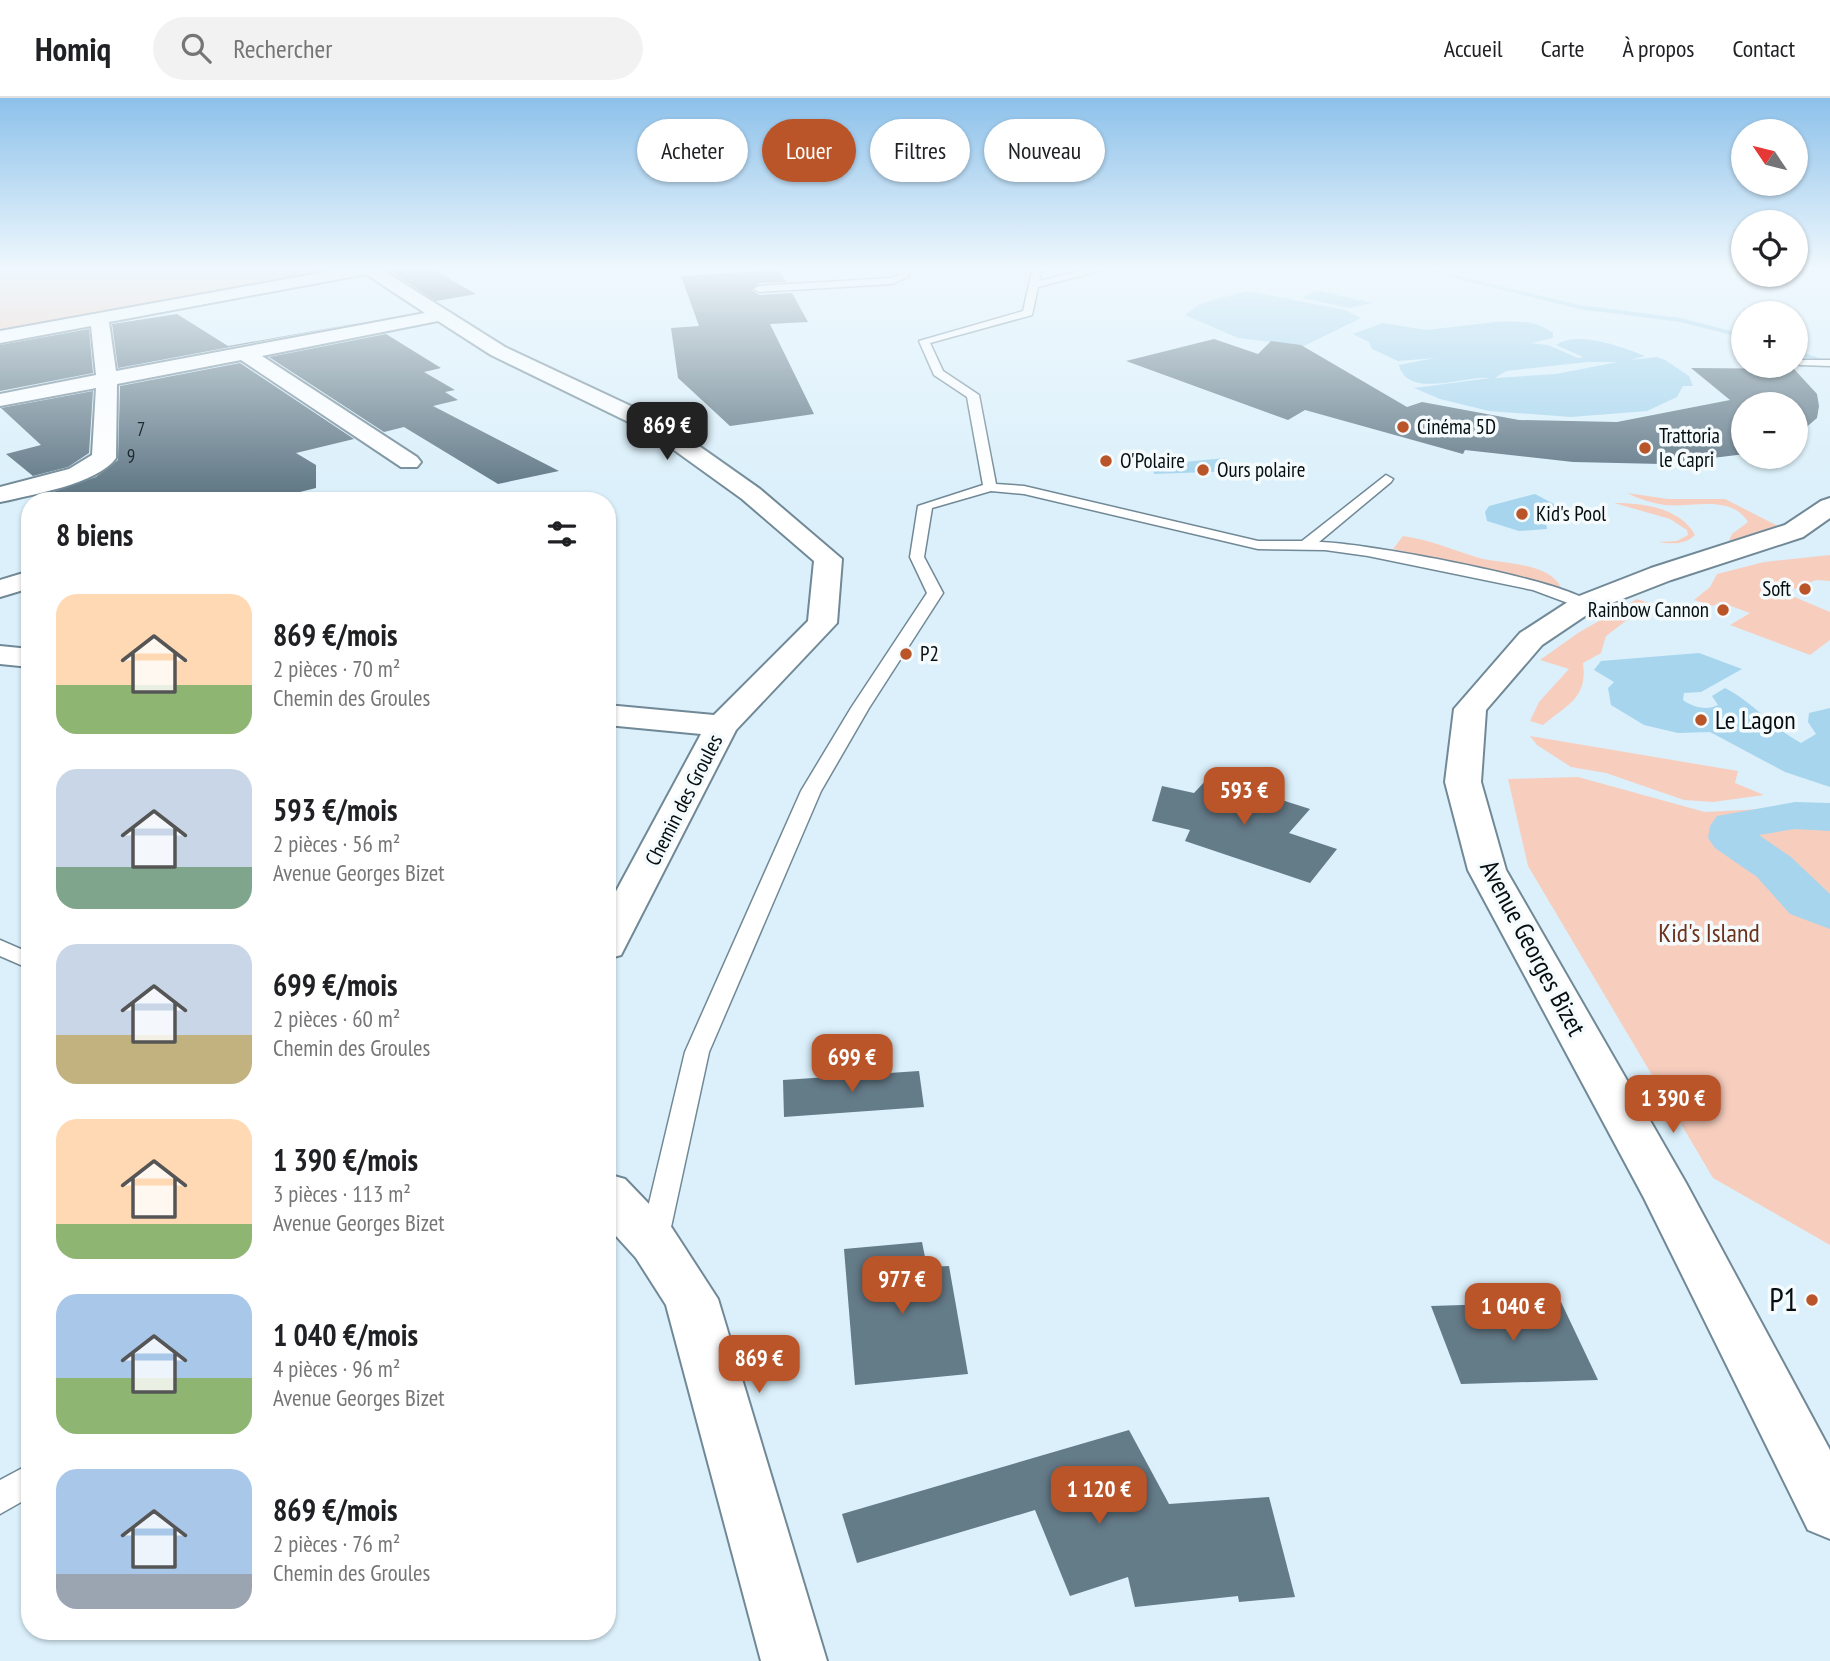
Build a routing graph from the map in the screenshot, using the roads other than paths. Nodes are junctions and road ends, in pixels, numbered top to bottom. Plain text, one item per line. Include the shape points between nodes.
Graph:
1 (102, 340) edge
2 (306, 340) edge
3 (481, 340) edge
4 (928, 340) edge
5 (243, 352) junction
6 (1808, 362) edge
7 (1830, 363) edge
8 (107, 378) junction
9 (0, 400) edge
10 (410, 462) dead end
11 (1386, 479) dead end
12 (990, 487) junction
13 (0, 495) edge
14 (1830, 506) edge
15 (1305, 546) junction
16 (21, 582) edge
17 (0, 589) edge
18 (1584, 604) junction
19 (0, 655) edge
20 (21, 657) edge
21 (616, 716) edge
22 (722, 726) junction
23 (616, 929) edge
24 (0, 947) edge
25 (21, 958) edge
26 (616, 1203) edge
27 (654, 1244) junction
28 (21, 1485) edge
29 (0, 1498) edge
30 (1830, 1510) edge
31 (794, 1661) edge

1 - 8 street
2 - 5 street
3 - 22 street, Chemin des Groules via 657,427 751,494 828,559 822,623
4 - 12 lane via 924,341 938,373 973,396
5 - 8 street
5 - 10 street
6 - 7 lane
8 - 9 street
8 - 13 street via 104,458 78,474
11 - 15 lane
12 - 15 lane via 1024,490 1258,545
12 - 27 lane via 925,506 917,557 935,593 811,791 697,1052
14 - 18 street, Avenue Georges Bizet via 1794,531 1661,573
15 - 18 lane via 1368,552 1537,586
16 - 17 street
18 - 30 street, Avenue Georges Bizet via 1531,639 1470,709 1463,782 1487,870 1668,1197
19 - 20 street
21 - 22 street
22 - 23 street, Chemin des Groules
24 - 25 lane
26 - 27 street
27 - 31 street via 691,1299
28 - 29 lane

